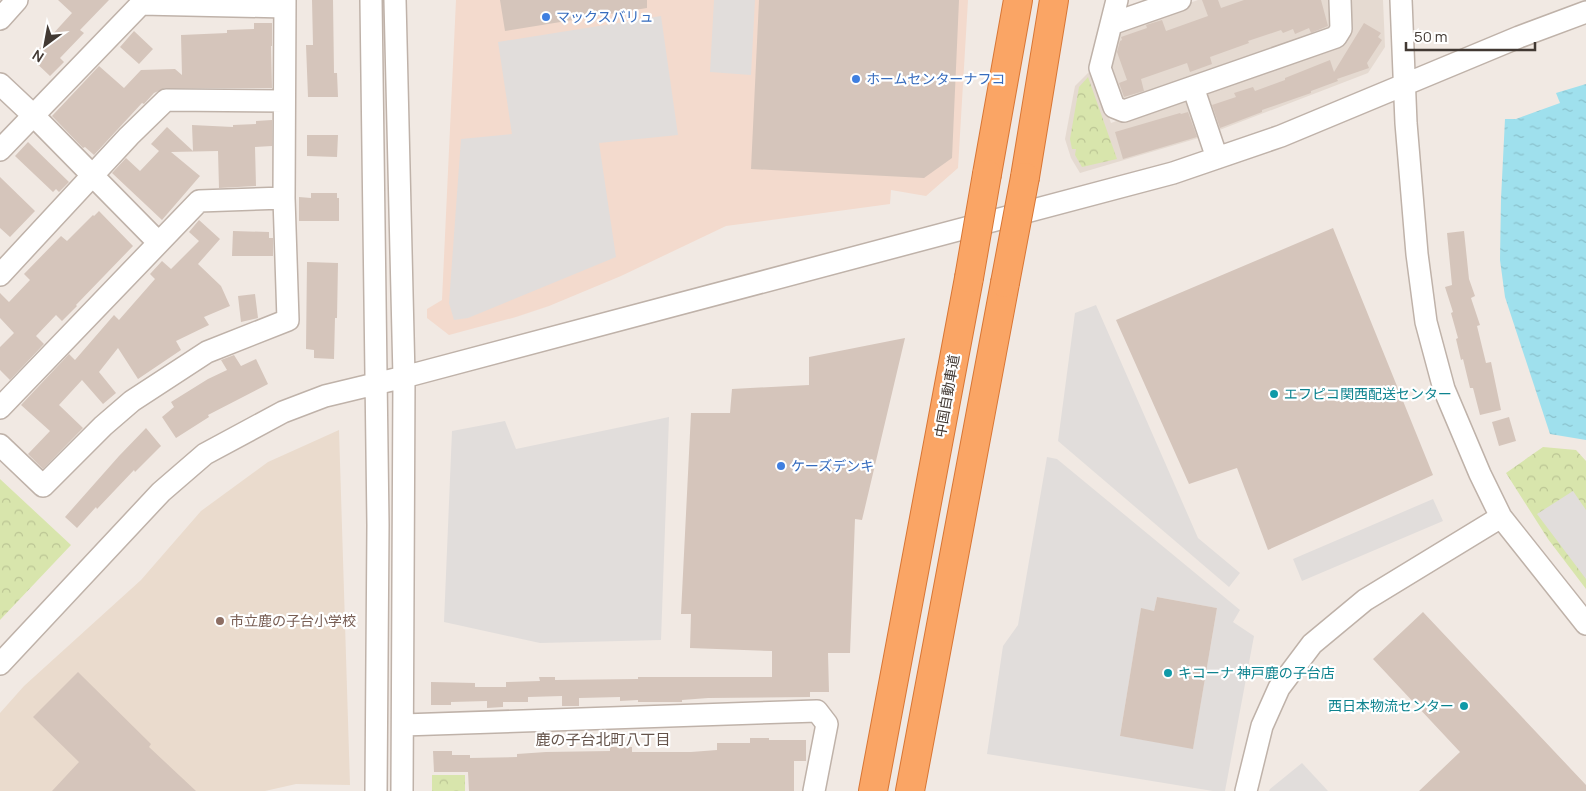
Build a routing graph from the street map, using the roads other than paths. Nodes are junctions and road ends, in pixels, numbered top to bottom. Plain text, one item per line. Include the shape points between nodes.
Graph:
1 (17, 0) edge
2 (371, 0) edge
3 (395, 0) edge
4 (1018, 0) edge
5 (1054, 0) edge
6 (1117, 0) edge
7 (1180, 0) edge
8 (1340, 0) edge
9 (1401, 0) edge
10 (285, 3) edge
11 (1586, 12) edge
12 (0, 19) edge
13 (1111, 24) junction
14 (0, 84) edge
15 (1405, 84) junction
16 (1193, 87) junction
17 (284, 101) junction
18 (33, 115) junction
19 (0, 150) edge
20 (1217, 158) junction
21 (92, 176) junction
22 (284, 198) junction
23 (158, 242) junction
24 (0, 275) edge
25 (404, 377) junction
26 (376, 384) junction
27 (0, 408) edge
28 (0, 445) edge
29 (1501, 517) junction
30 (1586, 624) edge
31 (1, 660) edge
32 (403, 725) junction
33 (376, 791) edge
34 (402, 791) edge
35 (814, 791) edge
36 (873, 791) edge
37 (910, 791) edge
38 (1246, 791) edge

1 - 12 street
2 - 26 street
3 - 25 street
4 - 36 highway, 中国自動車道, bridge
5 - 37 highway, bridge via 1025,177
6 - 13 street
7 - 13 street
8 - 16 street via 1341,29 1336,37
9 - 15 street
10 - 17 street
10 - 18 street via 141,4
11 - 15 street
13 - 16 street via 1100,68 1114,107 1124,111
14 - 18 street
15 - 20 street via 1281,136
15 - 29 street via 1413,215 1426,322 1444,389
16 - 20 street
17 - 21 street via 166,100
17 - 22 street
18 - 19 street
18 - 21 street
20 - 25 street via 1173,173
21 - 23 street
21 - 24 street
22 - 23 street via 199,201
22 - 28 street via 288,320 207,352 132,401 43,486
23 - 27 street
25 - 26 street
25 - 32 street
26 - 31 street via 324,396 283,412 205,454 161,492
26 - 33 street
29 - 30 street
29 - 38 street via 1365,600 1312,644 1279,688 1262,726
32 - 34 street
32 - 35 street via 817,712 826,724

